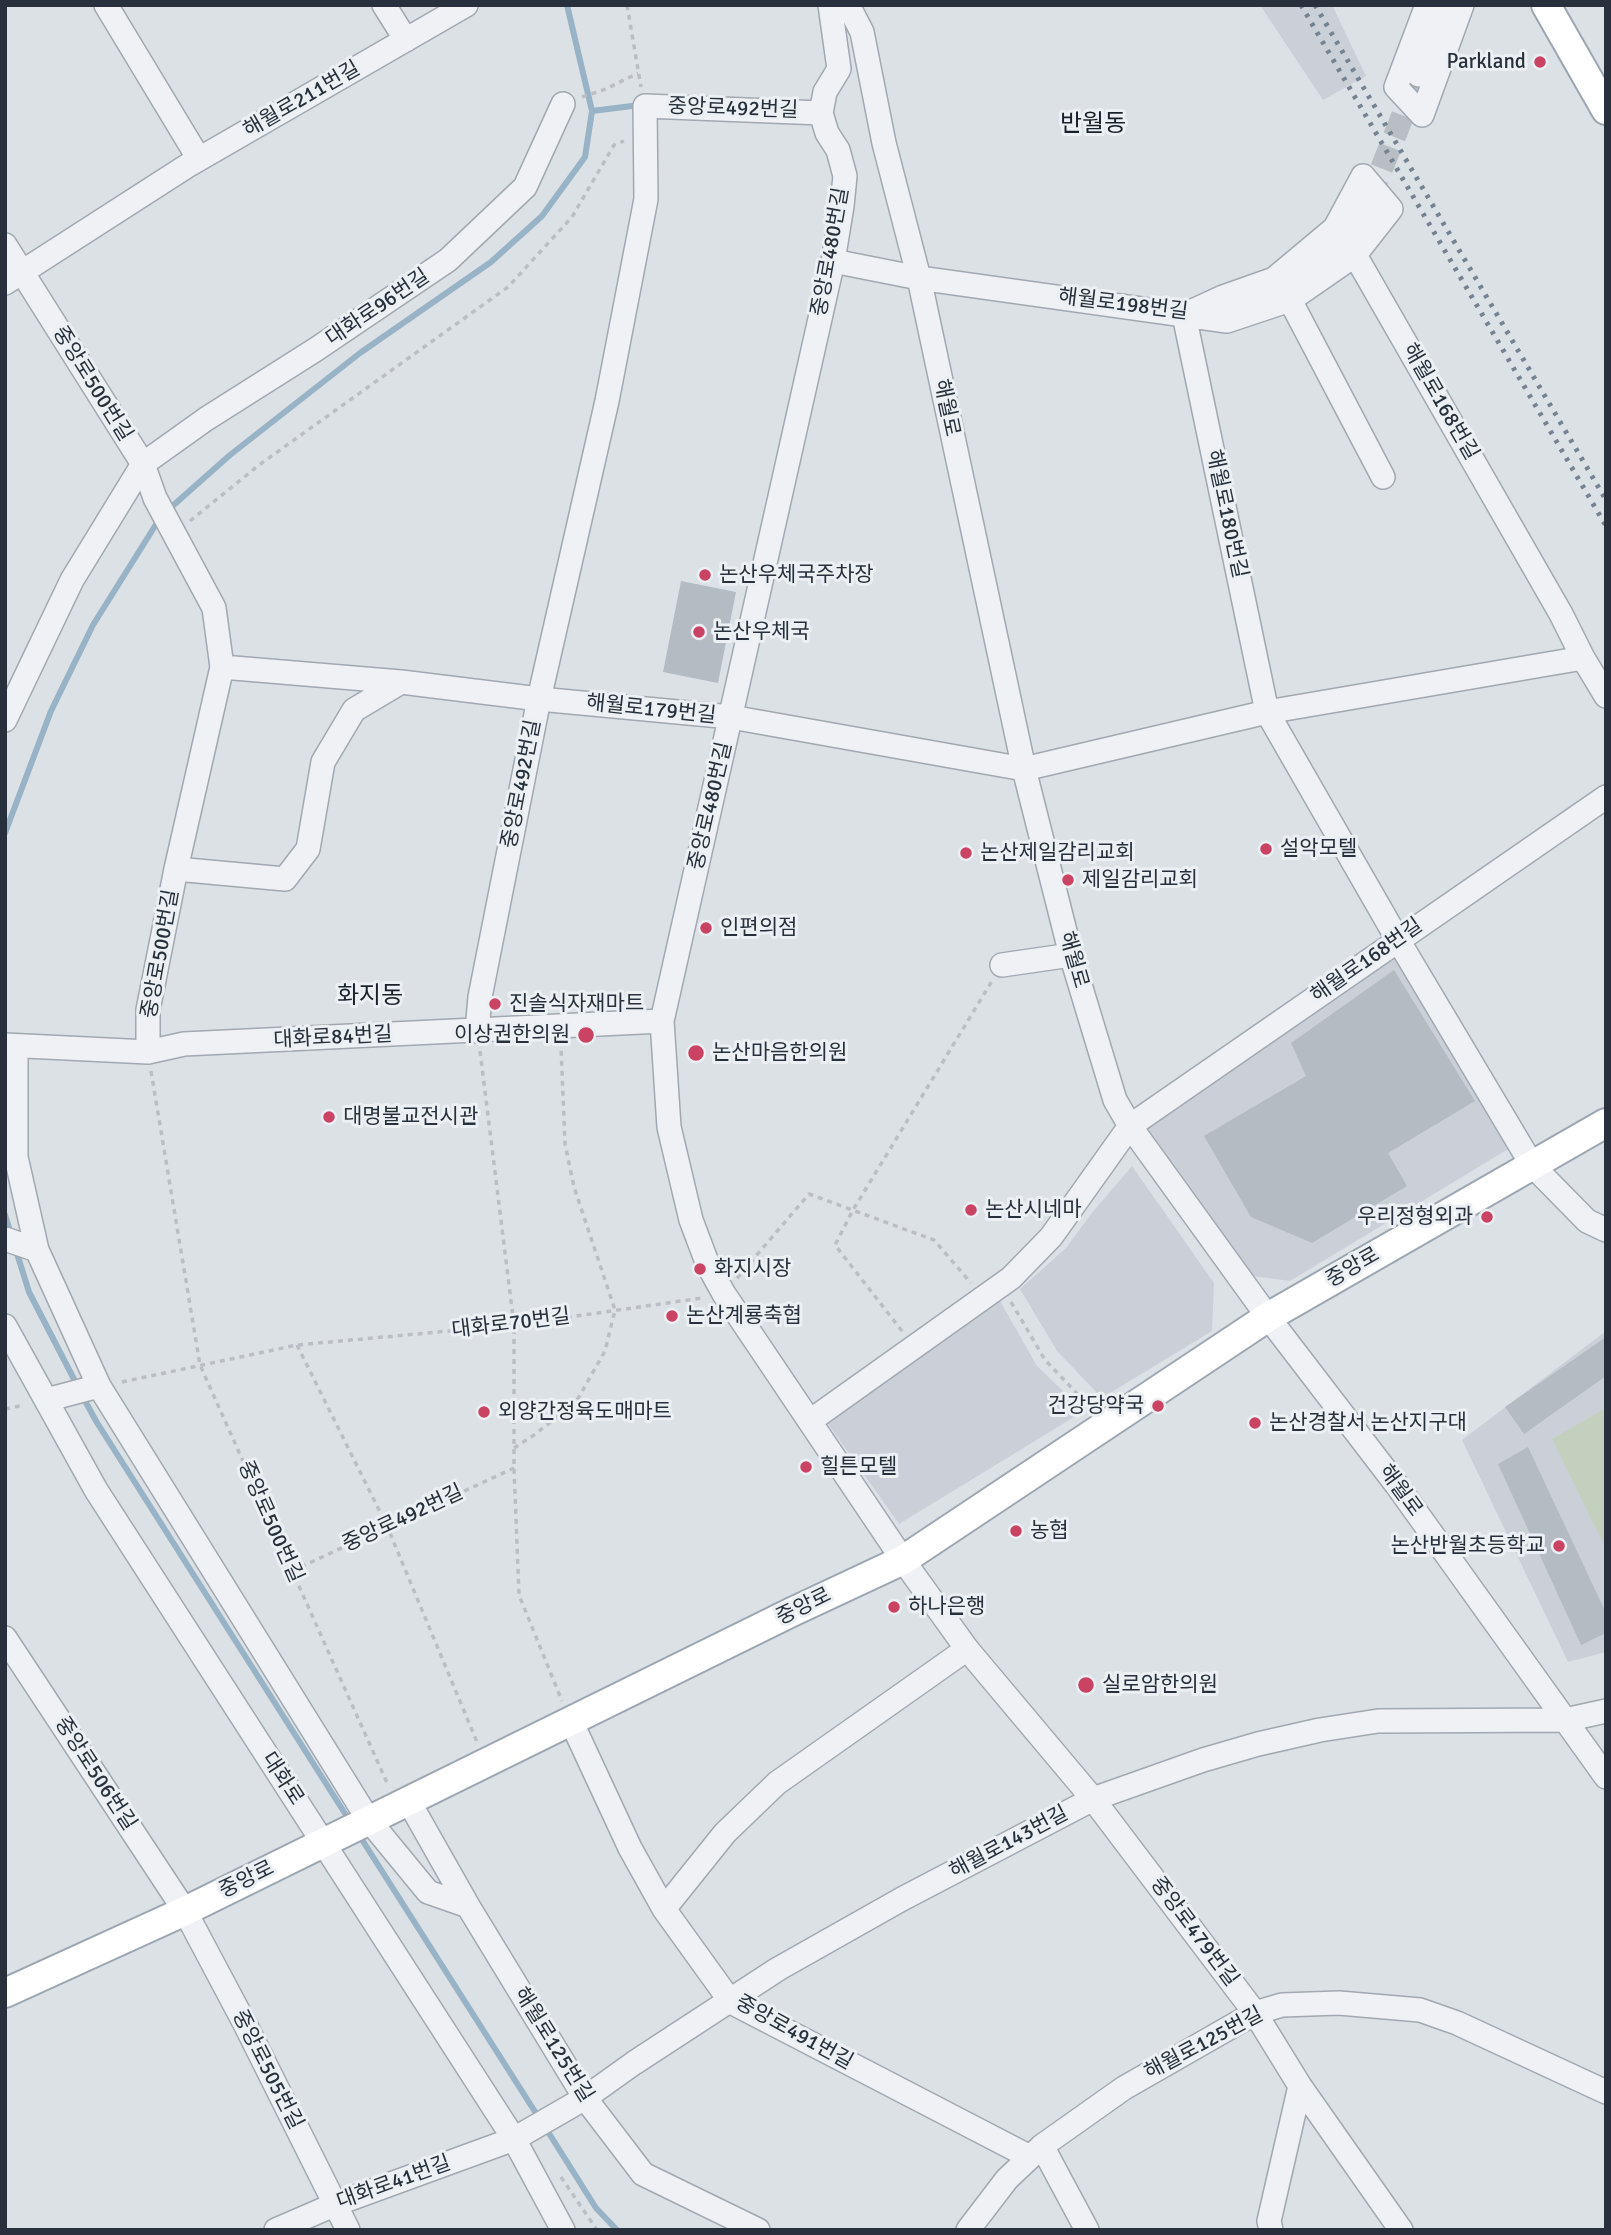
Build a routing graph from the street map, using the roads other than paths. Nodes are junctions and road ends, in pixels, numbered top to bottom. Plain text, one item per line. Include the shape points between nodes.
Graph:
1 (106, 5) edge
2 (384, 5) edge
3 (467, 5) edge
4 (830, 5) edge
5 (848, 5) edge
6 (1427, 5) edge
7 (1444, 5) edge
8 (1462, 5) edge
9 (1546, 5) edge
10 (406, 40) junction
11 (867, 66) junction
12 (839, 69) junction
13 (1419, 75) tunnel mouth
14 (563, 104) dead end
15 (1606, 110) edge
16 (821, 113) junction
17 (199, 159) junction
18 (1369, 200) tunnel mouth
19 (5, 245) edge
20 (1356, 255) junction
21 (833, 261) junction
22 (14, 278) edge
23 (919, 278) junction
24 (1290, 300) junction
25 (1184, 315) junction
26 (143, 464) junction
27 (1384, 477) dead end
28 (1583, 658) junction
29 (222, 667) junction
30 (401, 682) junction
31 (1606, 696) edge
32 (539, 699) junction
33 (1267, 712) junction
34 (731, 718) junction
35 (5, 720) edge
36 (1024, 769) junction
37 (1606, 797) edge
38 (176, 869) junction
39 (1398, 940) junction
40 (1071, 955) junction
41 (1002, 965) road end
42 (662, 1021) junction
43 (477, 1031) junction
44 (10, 1046) edge
45 (148, 1052) junction
46 (1606, 1123) edge
47 (1130, 1126) junction
48 (1532, 1165) junction
49 (1606, 1230) edge
50 (5, 1239) edge
51 (37, 1250) junction
52 (1268, 1317) junction
53 (5, 1326) edge
54 (99, 1387) junction
55 (46, 1399) junction
56 (810, 1421) junction
57 (903, 1560) junction
58 (5, 1638) edge
59 (967, 1649) junction
60 (1606, 1711) edge
61 (1565, 1720) junction
62 (570, 1721) junction
63 (1606, 1777) edge
64 (1093, 1799) junction
65 (403, 1802) junction
66 (368, 1819) junction
67 (323, 1843) junction
68 (468, 1906) junction
69 (664, 1909) junction
70 (185, 1911) junction
71 (5, 1993) edge
72 (731, 2002) junction
73 (1255, 2013) junction
74 (1300, 2086) junction
75 (1606, 2092) edge
76 (585, 2098) junction
77 (523, 2133) junction
78 (1036, 2152) junction
79 (336, 2204) junction
80 (276, 2230) edge
81 (348, 2230) edge
82 (563, 2230) edge
83 (758, 2230) edge
84 (968, 2230) edge
85 (1087, 2230) edge
86 (1270, 2230) edge
87 (1401, 2230) edge

1 - 17 street
2 - 10 street
3 - 10 street, 해월로211번길
4 - 12 street
5 - 11 street, 해월로 via 862,32
6 - 8 street via 1396,87 1422,115
7 - 13 street
9 - 15 main road
10 - 17 street, 해월로211번길
11 - 12 street
11 - 23 street, 해월로
12 - 16 street via 825,92
14 - 26 street, 대화로96번길 via 525,187 448,260
16 - 21 street, 중앙로480번길 via 845,176
16 - 32 street, 중앙로492번길 via 645,106 646,200 607,401
17 - 22 street, 해월로211번길
18 - 25 street, 해월로198번길 via 1346,237 1280,291 1228,312
19 - 22 street, 중앙로500번길
20 - 24 street
20 - 25 street via 1391,209 1363,176 1335,228 1274,279
20 - 28 street, 해월로168번길
21 - 23 street, 해월로198번길
21 - 34 street, 중앙로480번길
22 - 26 street, 중앙로500번길
23 - 25 street, 해월로198번길
23 - 36 street, 해월로
24 - 25 street via 1227,321
24 - 27 street
25 - 33 street, 해월로180번길
26 - 29 street, 중앙로500번길 via 155,498 214,608
26 - 35 street via 72,580
28 - 31 street, 해월로168번길
28 - 33 street
29 - 30 street, 해월로179번길
29 - 38 street, 중앙로500번길
30 - 32 street, 해월로179번길
30 - 38 street via 354,710 323,762 308,849 285,879
32 - 34 street, 해월로179번길
32 - 43 street, 중앙로492번길
33 - 36 street
33 - 39 street, 해월로180번길
34 - 36 street, 해월로179번길
34 - 42 street, 중앙로480번길
36 - 40 street, 해월로
37 - 39 street, 해월로168번길
38 - 45 street, 중앙로500번길 via 148,1010
39 - 47 street, 해월로168번길
39 - 48 street, 해월로180번길
40 - 41 street
40 - 47 street, 해월로 via 1115,1100
42 - 43 street, 대화로84번길
42 - 56 street, 중앙로480번길 via 669,1127 691,1220 724,1294
43 - 45 street, 대화로84번길 via 184,1044
44 - 45 street, 대화로84번길
44 - 51 street via 16,1157
46 - 48 main road, 중앙로
47 - 52 street, 해월로
47 - 56 street, 해월로168번길 via 1051,1237 1011,1278
48 - 49 street, 해월로180번길 via 1587,1221
48 - 52 main road, 중앙로
50 - 51 street
51 - 54 street
52 - 57 main road, 중앙로
52 - 61 street, 해월로 via 1396,1484
53 - 55 street, 대화로
54 - 55 street
54 - 66 street
55 - 67 street, 대화로 via 96,1490
56 - 57 street, 중앙로480번길
57 - 59 street, 중앙로479번길
57 - 62 main road, 중앙로
58 - 70 street, 중앙로506번길
59 - 64 street, 중앙로479번길
59 - 69 street via 777,1783 725,1833
60 - 61 street, 해월로143번길
61 - 63 street, 해월로
61 - 64 street, 해월로143번길 via 1378,1721 1320,1730 1203,1760
62 - 65 main road, 중앙로
62 - 69 street, 중앙로491번길
64 - 72 street, 해월로143번길 via 778,1969
64 - 73 street, 중앙로479번길
65 - 66 main road, 중앙로
65 - 68 street, 해월로125번길
66 - 67 main road, 중앙로
66 - 68 street via 428,1892
67 - 70 main road, 중앙로
67 - 77 street, 대화로
68 - 76 street, 해월로125번길
69 - 72 street, 중앙로491번길
70 - 71 main road, 중앙로
70 - 79 street, 중앙로505번길
72 - 76 street, 해월로143번길
72 - 78 street, 중앙로491번길
73 - 74 street, 중앙로479번길
73 - 75 street, 해월로125번길 via 1282,2005 1339,2003 1419,2010
73 - 78 street, 해월로125번길 via 1124,2088
74 - 86 street
74 - 87 street, 중앙로479번길
76 - 77 street, 해월로143번길
76 - 83 street, 해월로125번길 via 643,2174
77 - 79 street, 대화로41번길
77 - 82 street, 대화로
78 - 84 street, 해월로125번길 via 1007,2179
78 - 85 street
79 - 80 street, 대화로41번길
79 - 81 street, 중앙로505번길

